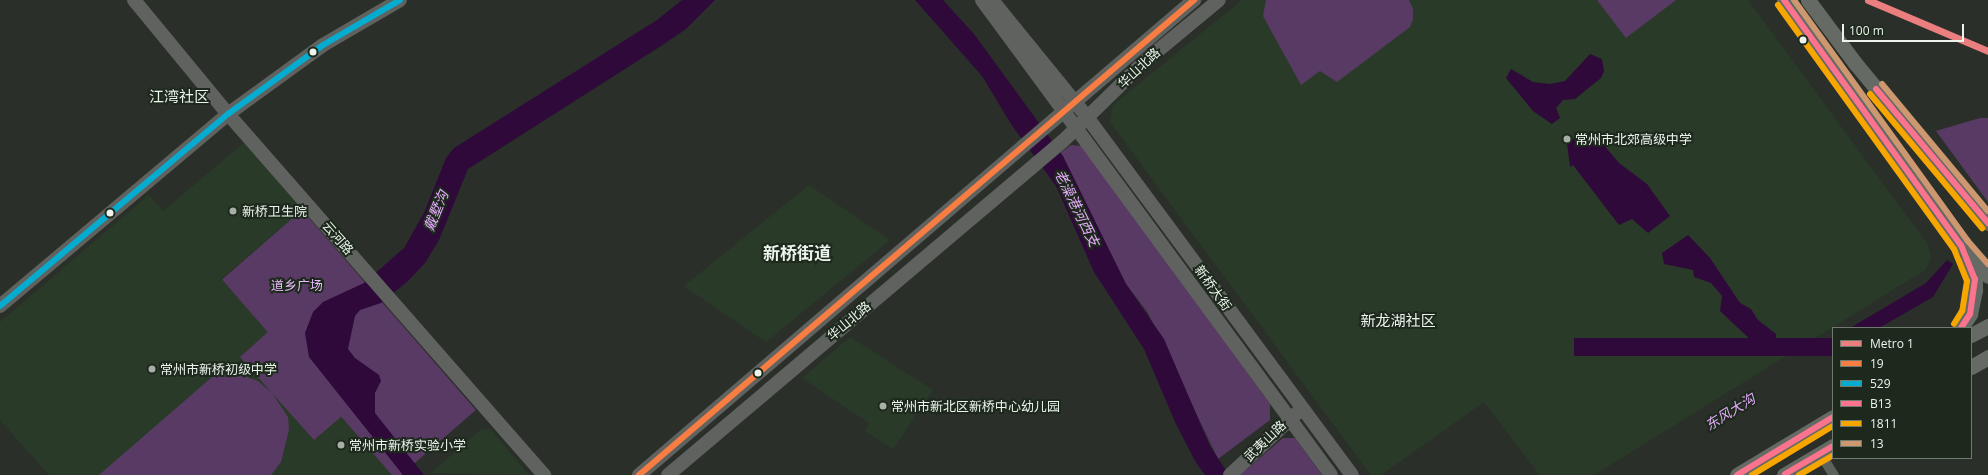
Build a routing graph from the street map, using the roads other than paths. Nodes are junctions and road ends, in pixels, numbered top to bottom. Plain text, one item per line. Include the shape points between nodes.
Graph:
1 (134, 0) edge
2 (400, 0) edge
3 (982, 0) edge
4 (992, 0) edge
5 (1194, 0) edge
6 (1219, 0) edge
7 (1784, 0) edge
8 (1808, 0) edge
9 (1074, 101) junction
10 (1063, 111) junction
11 (228, 114) junction
12 (1087, 117) junction
13 (1076, 128) junction
14 (1988, 223) edge
15 (1971, 261) junction
16 (1988, 276) edge
17 (0, 306) edge
18 (1988, 326) edge
19 (1963, 327) edge
20 (1972, 334) edge
21 (1988, 357) edge
22 (1972, 366) edge
23 (1988, 369) edge
24 (1972, 371) edge
25 (1302, 409) junction
26 (1290, 418) junction
27 (1832, 418) edge
28 (1827, 449) edge
29 (1235, 471) edge
30 (544, 475) edge
31 (639, 475) edge
32 (668, 475) edge
33 (1331, 475) edge
34 (1352, 475) edge
35 (1737, 475) edge
36 (1784, 475) edge
37 (1834, 475) edge

1 - 11 street, 云河路
2 - 11 street via 323,45
3 - 10 street, 新桥大街
4 - 9 street, 新桥大街
5 - 9 street, 华山北路
6 - 12 street, 华山北路 via 1144,62
7 - 15 main road
8 - 14 main road via 1855,63
9 - 10 street, 华山北路
9 - 12 street, 新桥大街
10 - 13 street, 新桥大街
10 - 31 street, 华山北路
11 - 17 street
11 - 30 street, 云河路
12 - 13 street, 华山北路
12 - 25 street, 新桥大街
13 - 26 street, 新桥大街
13 - 32 street, 华山北路
15 - 16 main road
15 - 19 main road via 1975,290 1970,314
18 - 20 main road
21 - 22 main road
23 - 24 main road
25 - 26 street, 武夷山路
25 - 34 street, 新桥大街
26 - 29 street, 武夷山路
26 - 33 street, 新桥大街
27 - 35 main road
28 - 36 main road
28 - 37 street

